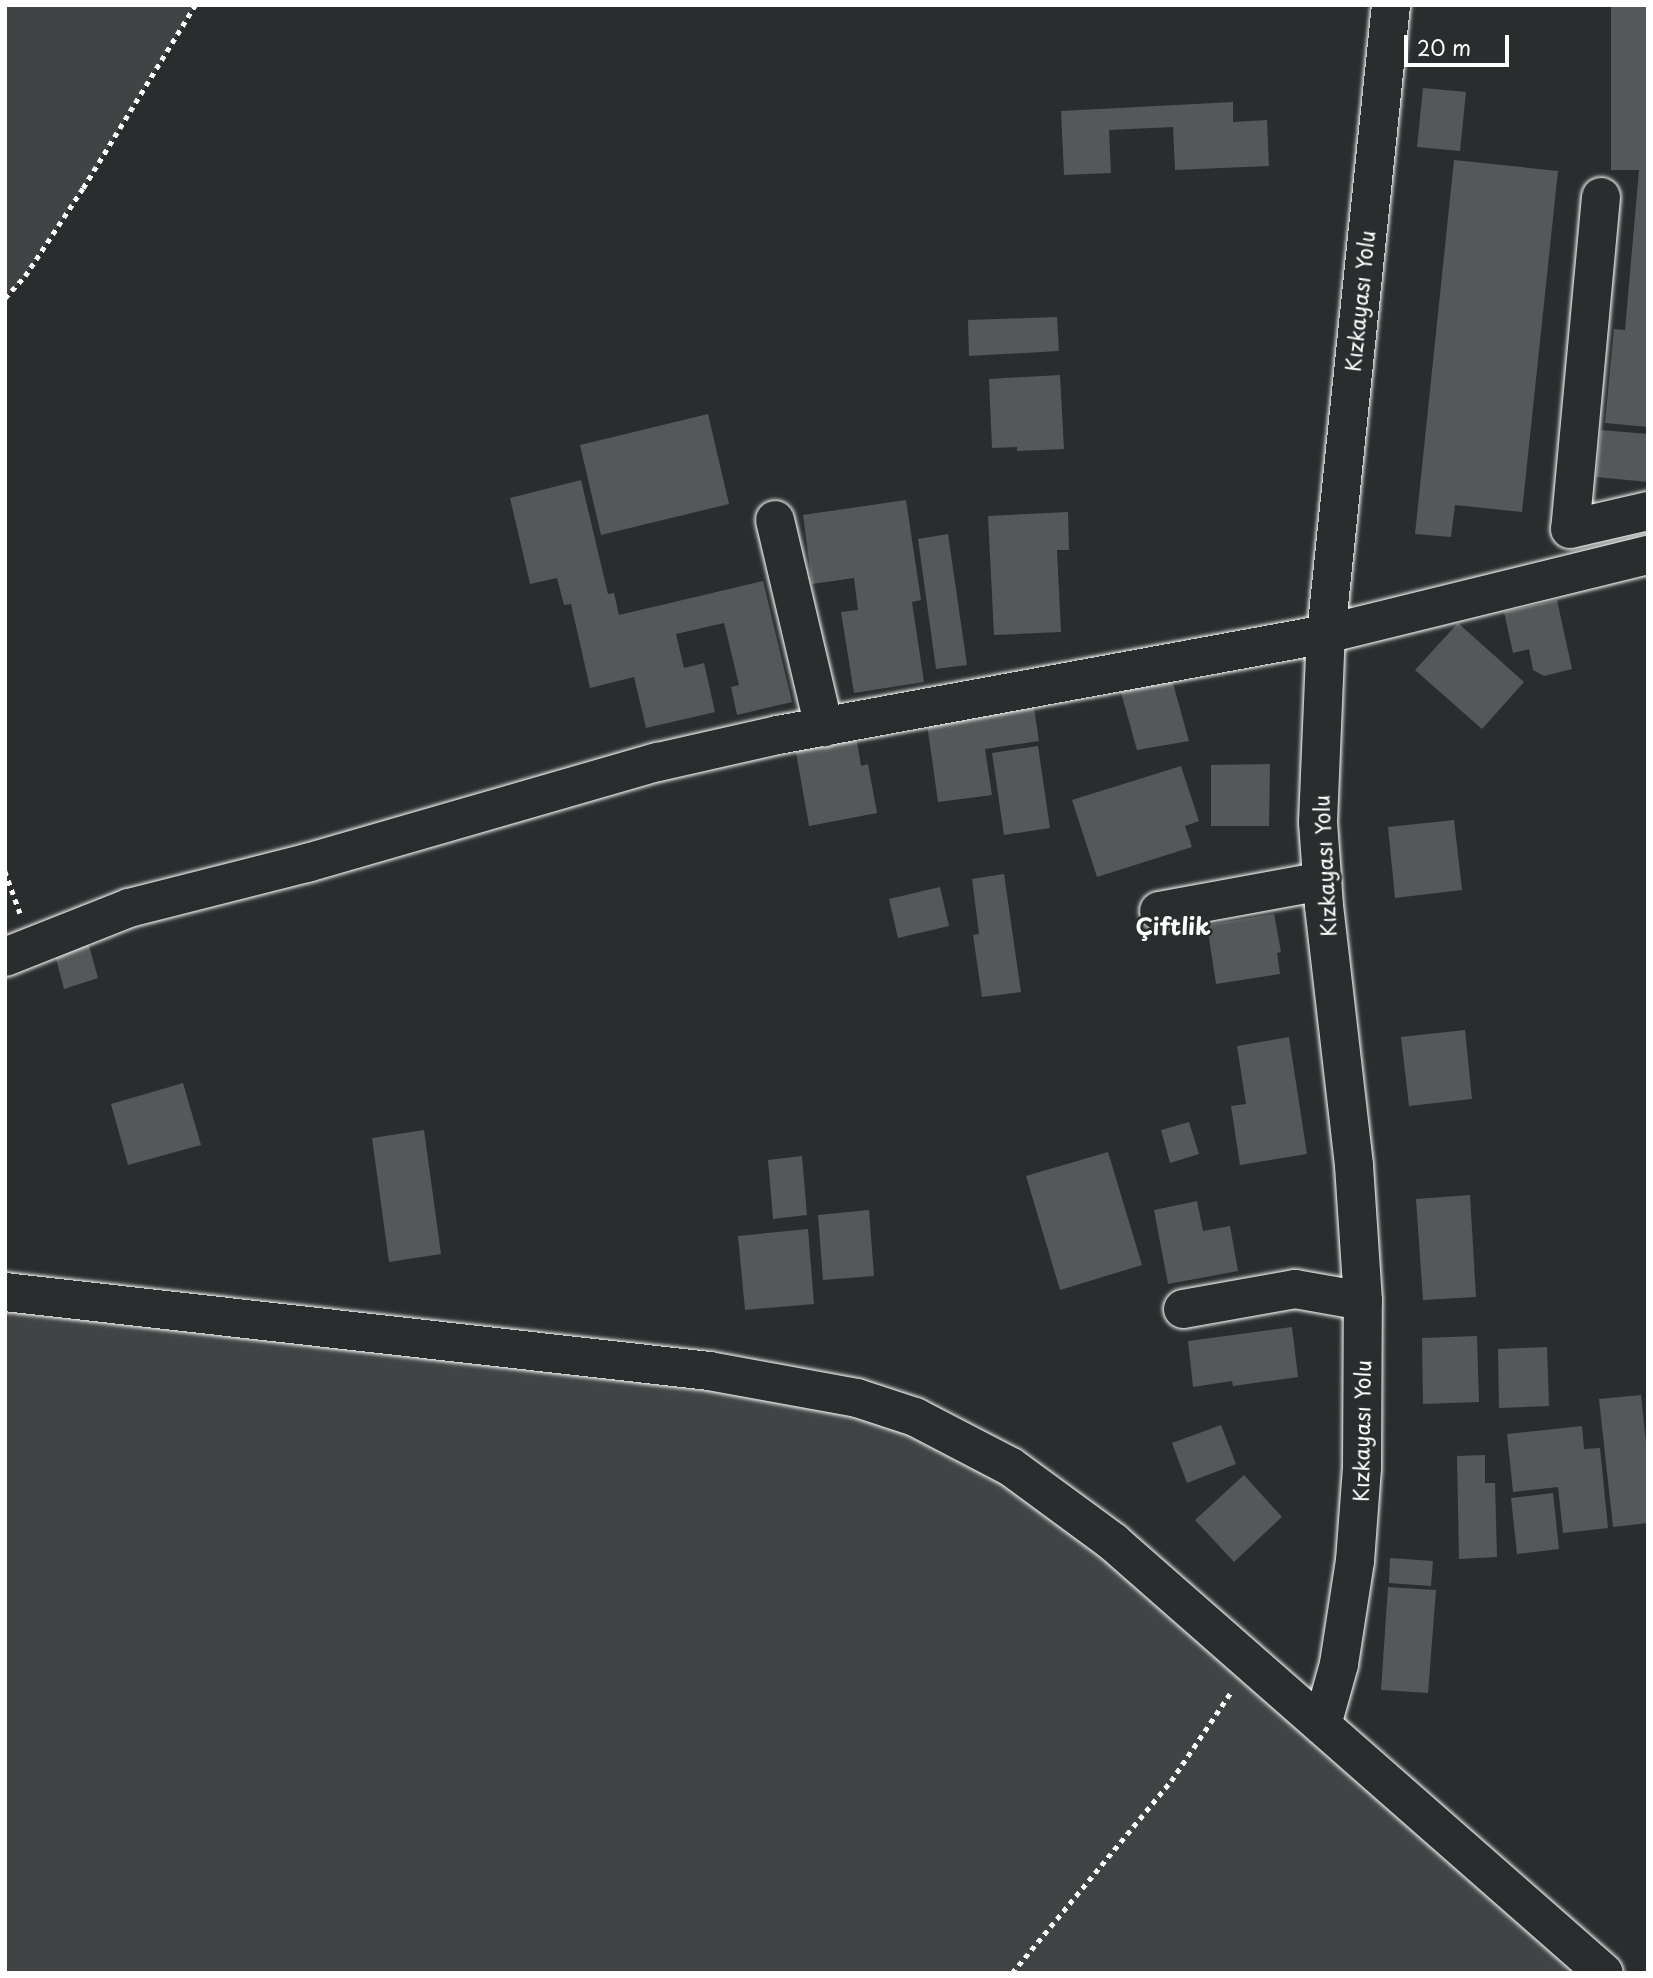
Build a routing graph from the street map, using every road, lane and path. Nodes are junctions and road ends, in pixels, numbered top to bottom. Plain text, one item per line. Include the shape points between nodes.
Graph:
1 (194, 5) edge
2 (1391, 5) edge
3 (1601, 197) dead end
4 (5, 298) edge
5 (1648, 511) edge
6 (775, 520) dead end
7 (1648, 555) edge
8 (1326, 634) junction
9 (824, 727) junction
10 (5, 871) edge
11 (1322, 881) junction
12 (1160, 911) dead end
13 (18, 951) edge
14 (5, 1292) edge
15 (1363, 1301) junction
16 (1183, 1309) dead end
17 (1251, 1662) junction
18 (1322, 1725) junction
19 (1012, 1973) edge
20 (1604, 1973) edge

1 - 4 path via 83,188 25,276
2 - 8 street, Kızkayası Yolu
3 - 5 street via 1570,529
6 - 9 street
7 - 8 street
8 - 9 street
8 - 11 street, Kızkayası Yolu via 1318,822
9 - 13 street via 658,762 129,908
10 - 13 path
11 - 12 street
11 - 15 street, Kızkayası Yolu via 1354,1165
14 - 17 street via 699,1370 857,1398 915,1417 1011,1467 1114,1542
15 - 16 street via 1295,1289
15 - 18 street, Kızkayası Yolu via 1362,1468 1355,1561 1339,1664
17 - 18 street
17 - 19 path via 1171,1781
18 - 20 street

